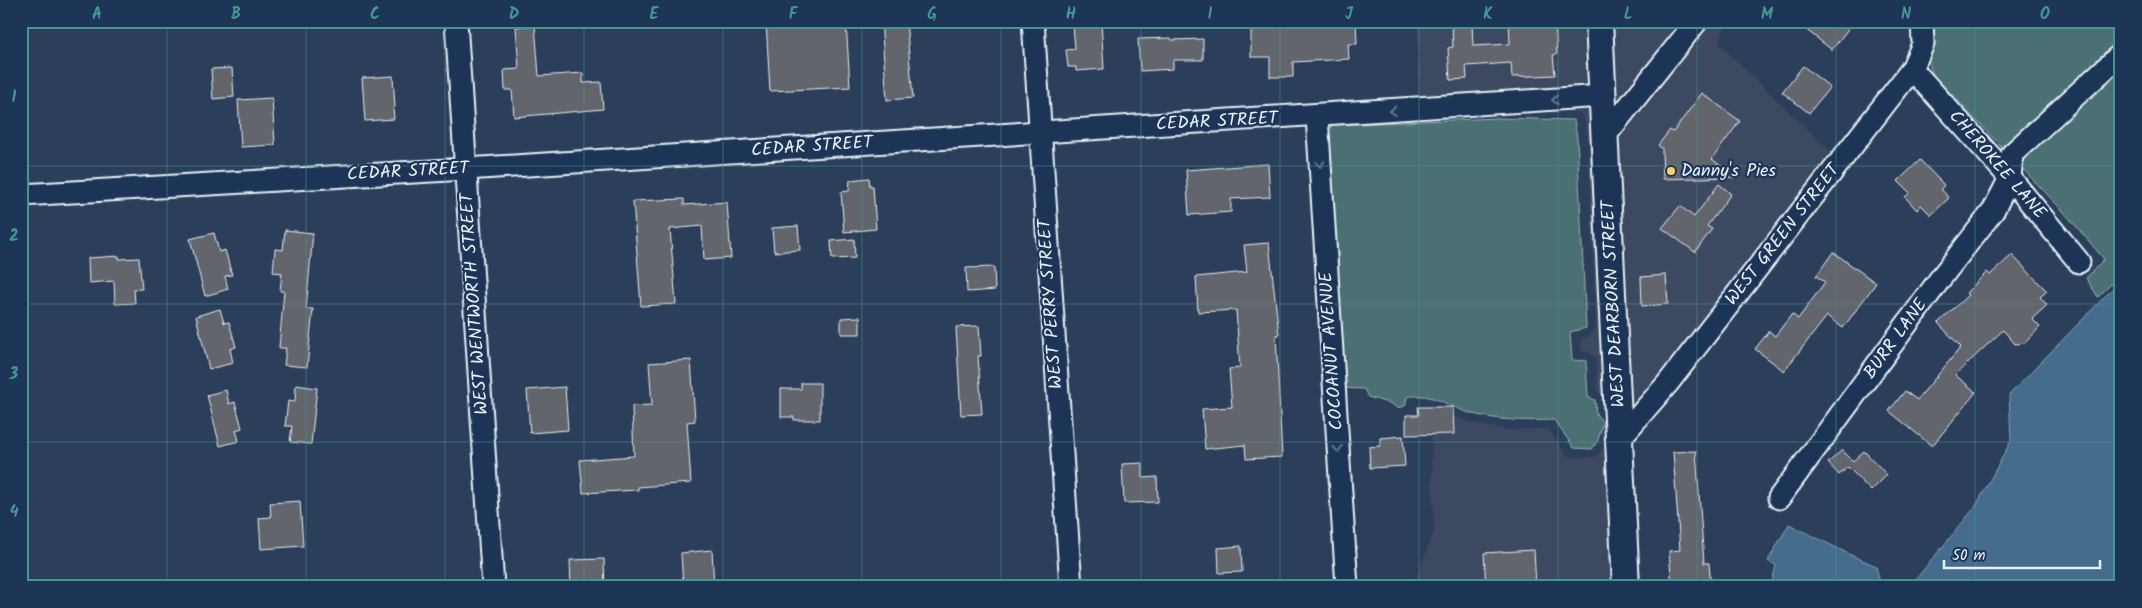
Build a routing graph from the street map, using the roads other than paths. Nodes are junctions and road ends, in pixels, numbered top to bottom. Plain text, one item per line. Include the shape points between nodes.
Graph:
1 (456, 21) edge
2 (1033, 21) edge
3 (1599, 21) edge
4 (1697, 21) edge
5 (1922, 21) edge
6 (2121, 54) edge
7 (1912, 69) junction
8 (1603, 96) junction
9 (1317, 116) junction
10 (1039, 132) junction
11 (1605, 136) junction
12 (466, 169) junction
13 (2010, 178) junction
14 (21, 195) edge
15 (2080, 262) dead end
16 (1620, 438) junction
17 (1779, 498) dead end
18 (493, 587) edge
19 (1071, 587) edge
20 (1347, 587) edge
21 (1626, 587) edge

1 - 12 street, WEST WENTWORTH STREET
2 - 10 street, WEST PERRY STREET
3 - 8 street, WEST DEARBORN STREET
4 - 11 street
5 - 7 street, WEST GREEN STREET via 1923,44
6 - 13 street via 2012,154
7 - 13 street, CHEROKEE LANE
7 - 16 street, WEST GREEN STREET via 1668,383
8 -> 9 street, CEDAR STREET
8 - 11 street, WEST DEARBORN STREET
9 - 10 street, CEDAR STREET
9 -> 20 street, COCOANUT AVENUE
10 - 12 street, CEDAR STREET
10 - 19 street, WEST PERRY STREET
11 - 16 street, WEST DEARBORN STREET
12 - 14 street, CEDAR STREET
12 - 18 street, WEST WENTWORTH STREET
13 - 15 street, CHEROKEE LANE
13 - 17 street, BURR LANE via 1993,211
16 - 21 street, WEST DEARBORN STREET

